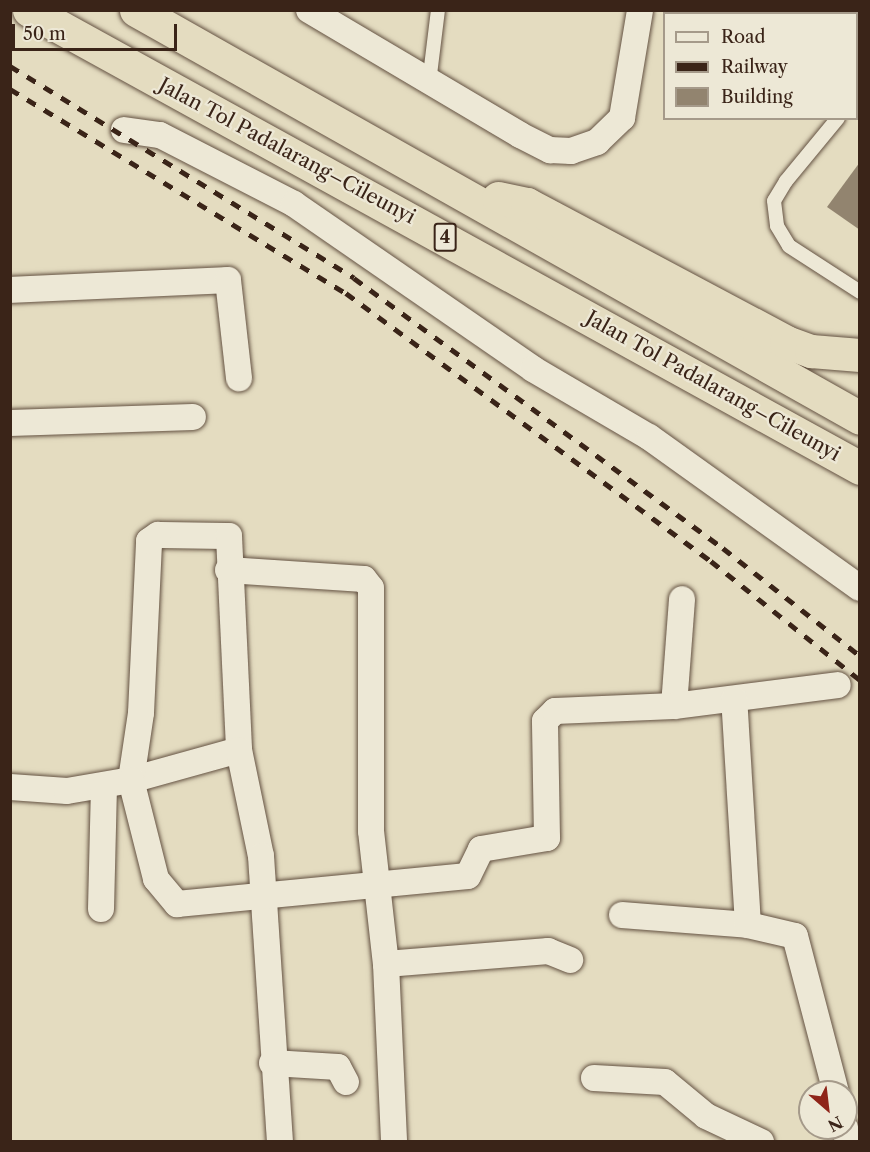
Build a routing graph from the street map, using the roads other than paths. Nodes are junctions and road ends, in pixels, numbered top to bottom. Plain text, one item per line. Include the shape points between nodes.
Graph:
1 (28, 10) edge
2 (136, 10) edge
3 (309, 10) edge
4 (438, 10) edge
5 (620, 10) edge
6 (638, 23) edge
7 (429, 83) junction
8 (836, 120) edge
9 (124, 130) dead end
10 (452, 188) junction
11 (10, 290) edge
12 (860, 292) edge
13 (860, 355) edge
14 (239, 378) dead end
15 (193, 417) dead end
16 (860, 418) edge
17 (10, 423) edge
18 (860, 468) edge
19 (228, 570) junction
20 (860, 588) edge
21 (682, 599) dead end
22 (838, 685) dead end
23 (734, 699) junction
24 (674, 706) junction
25 (239, 750) junction
26 (131, 780) junction
27 (10, 787) edge
28 (104, 788) junction
29 (374, 884) junction
30 (262, 898) junction
31 (101, 909) dead end
32 (622, 915) dead end
33 (748, 925) junction
34 (570, 960) dead end
35 (386, 964) junction
36 (272, 1063) junction
37 (594, 1078) dead end
38 (833, 1080) edge
39 (346, 1082) dead end
40 (280, 1142) edge
41 (394, 1142) edge
42 (761, 1142) edge

1 - 18 highway, Jalan Tol Padalarang–Cileunyi / 4
2 - 10 highway, 4
3 - 7 street
4 - 7 lane
5 - 6 street
6 - 7 street via 622,118 597,142 572,151 550,150
8 - 12 lane via 774,201 777,226 789,246
9 - 20 street via 160,135 294,204 532,369 648,437
10 - 13 highway via 527,204 786,342 811,351
10 - 16 highway, 4
11 - 14 street via 228,280
15 - 17 street
19 - 25 street
19 - 26 street via 227,535 150,538 141,713
19 - 29 street via 364,579 370,588
21 - 24 street
22 - 23 street
23 - 24 street
23 - 33 street
24 - 29 street via 549,714 546,840 481,849 468,876
25 - 26 street
25 - 30 street via 261,856
26 - 28 street
26 - 30 street via 156,879 170,901
27 - 28 street
28 - 31 street
29 - 30 street
29 - 35 street
30 - 36 street
32 - 33 street
33 - 38 street via 793,933
34 - 35 street via 548,951
35 - 41 street
36 - 39 street via 338,1067
36 - 40 street
37 - 42 street via 665,1082 706,1116

